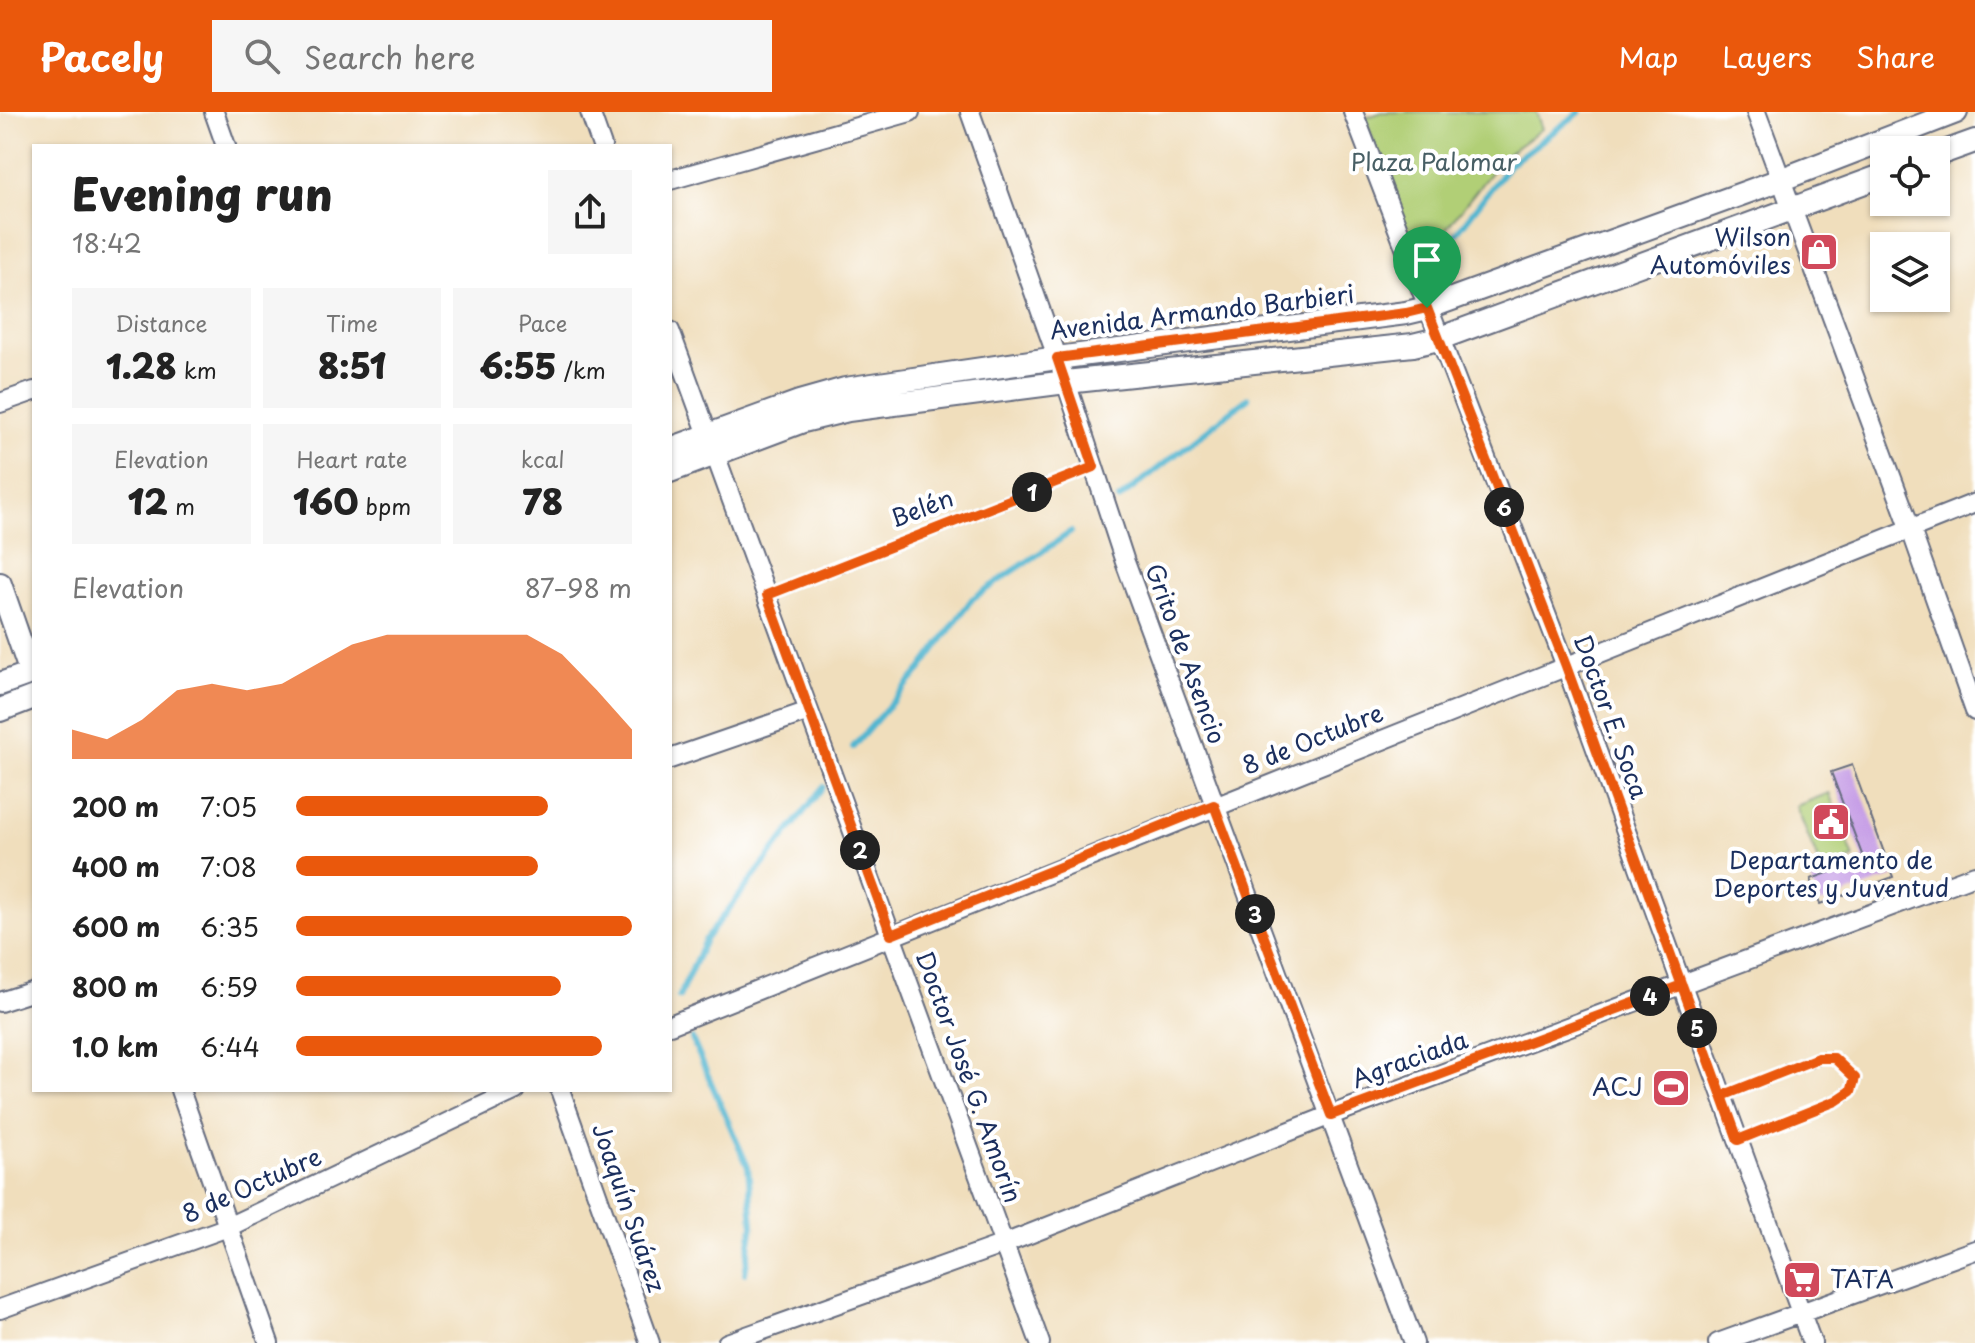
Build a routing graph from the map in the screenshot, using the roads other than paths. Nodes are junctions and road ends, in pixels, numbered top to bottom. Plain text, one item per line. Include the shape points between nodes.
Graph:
1 (214, 112) edge
2 (590, 112) edge
3 (910, 112) edge
4 (970, 112) edge
5 (1353, 112) edge
6 (1756, 112) edge
7 (1956, 112) edge
8 (1975, 141) edge
9 (225, 144) edge
10 (601, 144) edge
11 (1950, 150) edge
12 (672, 179) edge
13 (1780, 180) junction
14 (1870, 180) edge
15 (1791, 210) junction
16 (1427, 308) junction
17 (672, 336) edge
18 (1438, 339) junction
19 (1057, 358) junction
20 (1066, 382) junction
21 (32, 392) edge
22 (0, 403) edge
23 (712, 444) junction
24 (672, 449) edge
25 (1094, 467) junction
26 (672, 470) edge
27 (1975, 503) edge
28 (1910, 527) junction
29 (0, 584) edge
30 (767, 595) junction
31 (1566, 666) junction
32 (32, 672) edge
33 (32, 675) edge
34 (0, 684) edge
35 (32, 698) edge
36 (0, 710) edge
37 (809, 711) junction
38 (1975, 711) edge
39 (672, 758) edge
40 (1214, 805) junction
41 (1975, 875) edge
42 (891, 935) junction
43 (1682, 985) junction
44 (32, 992) edge
45 (0, 1002) edge
46 (672, 1024) edge
47 (181, 1092) edge
48 (512, 1092) edge
49 (561, 1092) edge
50 (1722, 1096) junction
51 (1331, 1115) junction
52 (1738, 1140) junction
53 (228, 1227) junction
54 (1004, 1244) junction
55 (1975, 1250) edge
56 (0, 1309) edge
57 (1801, 1312) junction
58 (269, 1343) edge
59 (650, 1343) edge
60 (727, 1343) edge
61 (1040, 1343) edge
62 (1414, 1343) edge
63 (1718, 1343) edge
64 (1812, 1343) edge

1 - 9 street
2 - 10 street
3 - 12 street
4 - 19 street, Grito de Asencio
5 - 16 street, Doctor E. Soca
6 - 13 street
7 - 13 street, Avenida Armando Barbieri
8 - 11 street
13 - 15 street
13 - 16 street, Avenida Armando Barbieri
14 - 15 street, Avenida Armando Barbieri
15 - 18 street, Avenida Armando Barbieri
15 - 28 street
16 - 18 street, Doctor E. Soca
16 - 19 street, Avenida Armando Barbieri
17 - 23 street, Doctor José G. Amorín
18 - 20 street, Avenida Armando Barbieri
18 - 31 street, Doctor E. Soca
19 - 20 street, Grito de Asencio
19 - 23 street, Avenida Armando Barbieri via 845,389 799,402
20 - 23 street, Avenida Armando Barbieri via 848,410
20 - 25 street, Grito de Asencio
21 - 22 street
23 - 24 street, Avenida Armando Barbieri
23 - 26 street, Avenida Armando Barbieri
23 - 30 street, Doctor José G. Amorín
25 - 30 lane, Belén
25 - 40 street, Grito de Asencio
27 - 28 street, 8 de Octubre
28 - 31 street, 8 de Octubre
28 - 38 street
29 - 32 street
30 - 37 street, Doctor José G. Amorín
31 - 40 street, 8 de Octubre
31 - 43 street, Doctor E. Soca
33 - 34 street
35 - 36 street
37 - 39 street
37 - 42 street, Doctor José G. Amorín
40 - 42 street, 8 de Octubre
40 - 51 street, Grito de Asencio
41 - 43 street, Agraciada
42 - 46 street, 8 de Octubre
42 - 54 street, Doctor José G. Amorín
43 - 50 street, Doctor E. Soca
43 - 51 street, Agraciada
44 - 45 street
47 - 53 street
48 - 53 street, 8 de Octubre
49 - 59 street, Joaquín Suárez
50 - 52 street, Doctor E. Soca
50 - 52 lane via 1818,1058 1834,1058 1855,1078 1851,1091 1836,1101
51 - 54 street, Agraciada
51 - 62 street, Grito de Asencio
52 - 57 street, Doctor E. Soca
53 - 56 street, 8 de Octubre
53 - 58 street
54 - 60 street, Agraciada
54 - 61 street, Doctor José G. Amorín
55 - 57 street
57 - 63 street
57 - 64 street, Doctor E. Soca

